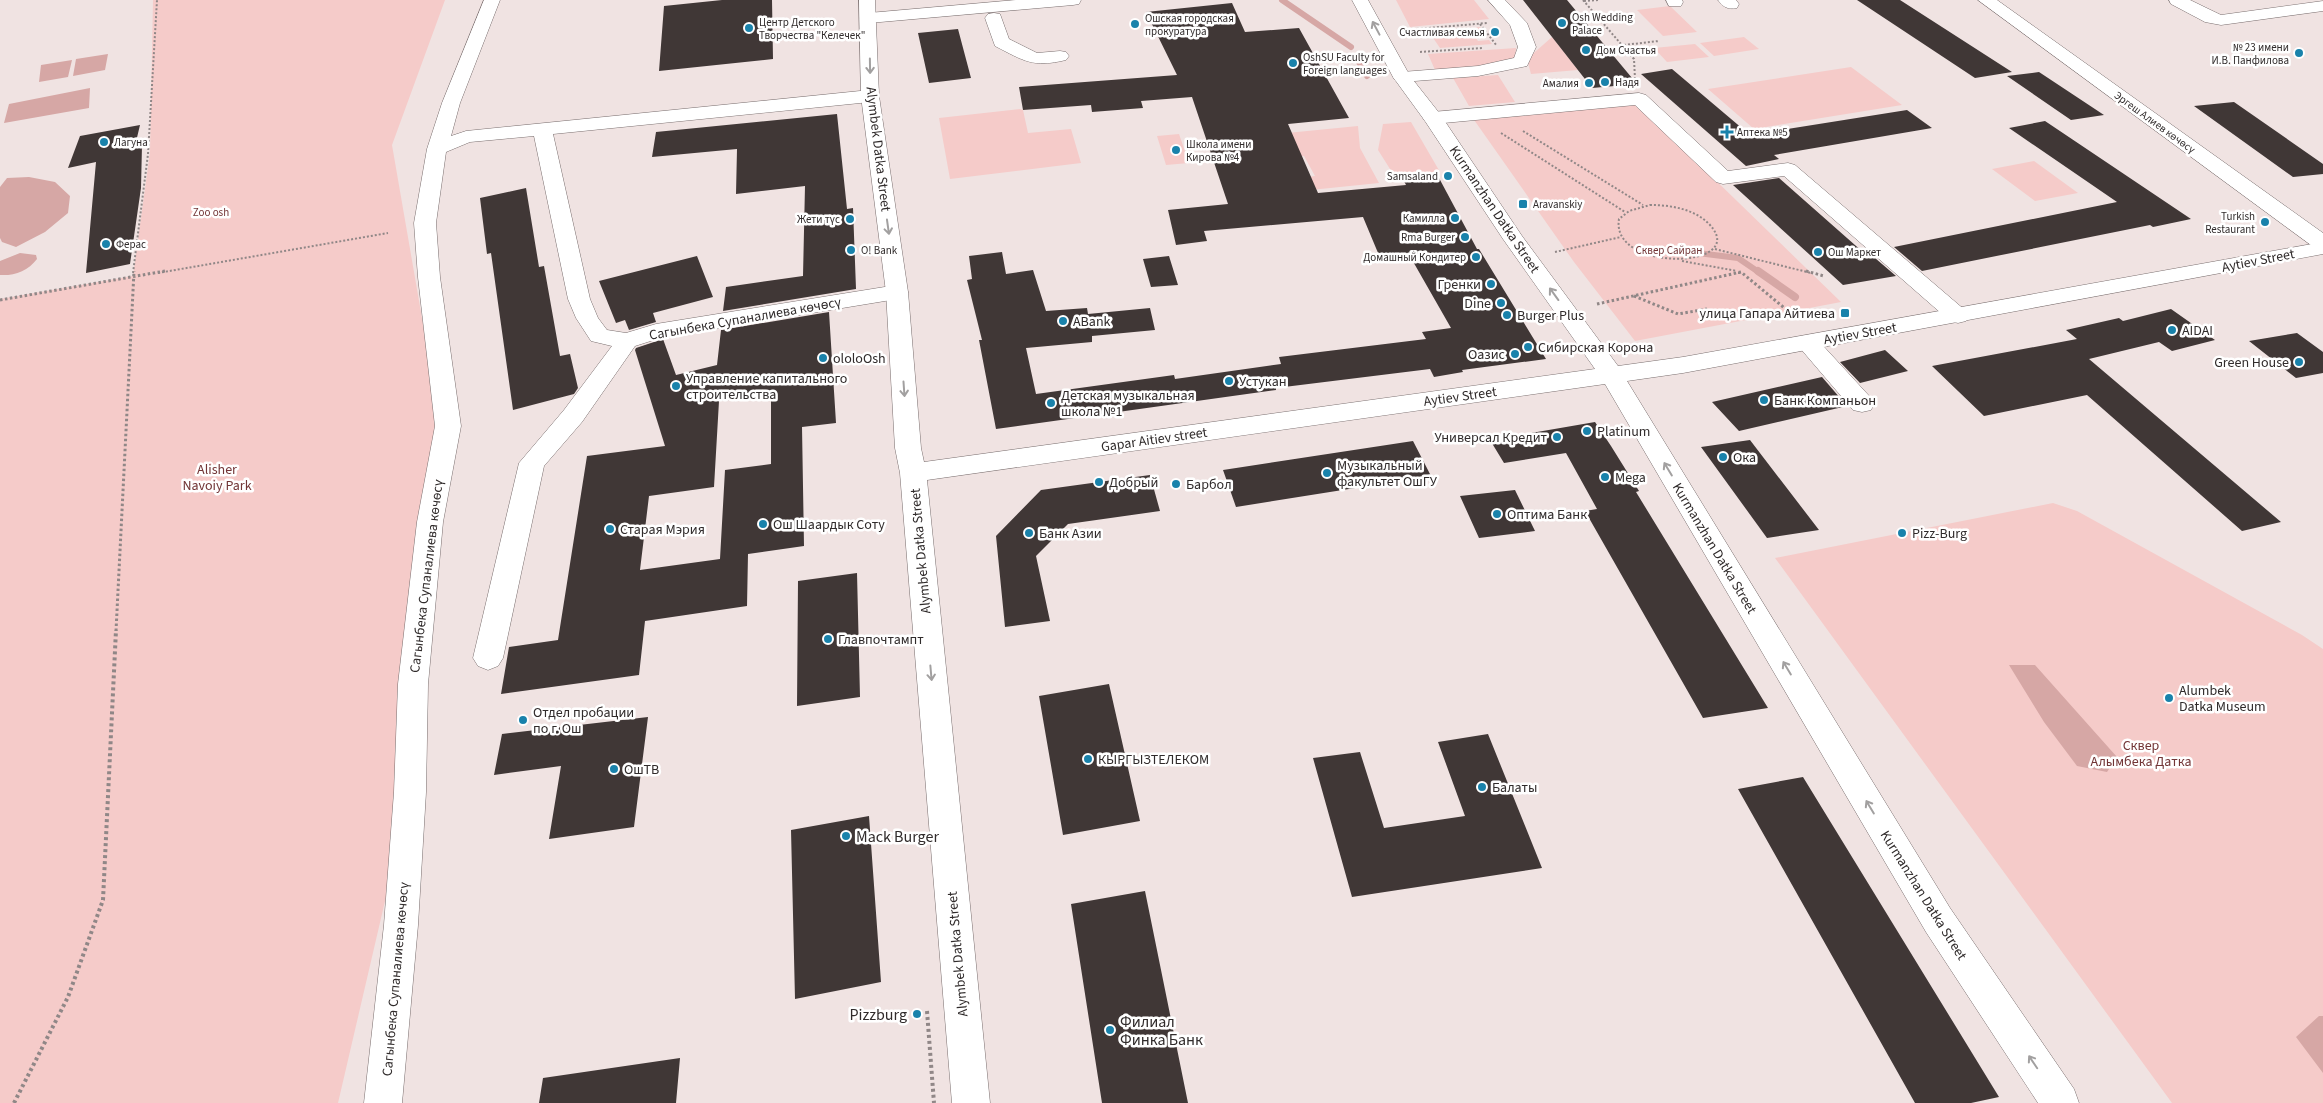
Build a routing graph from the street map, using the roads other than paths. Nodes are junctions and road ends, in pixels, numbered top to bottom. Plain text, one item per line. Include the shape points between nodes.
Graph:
1 (492, 0) edge
2 (1073, 0) edge
3 (1360, 0) edge
4 (1496, 0) edge
5 (1986, 0) edge
6 (2177, 0) edge
7 (2323, 6) edge
8 (868, 9) edge
9 (994, 18) dead end
10 (1060, 56) dead end
11 (1402, 77) junction
12 (870, 96) junction
13 (1434, 118) junction
14 (542, 129) junction
15 (437, 149) junction
16 (2323, 243) edge
17 (2323, 248) edge
18 (897, 292) junction
19 (1958, 316) junction
20 (627, 341) junction
21 (1808, 343) junction
22 (1612, 376) junction
23 (1862, 404) dead end
24 (913, 473) junction
25 (488, 658) dead end
26 (383, 1103) edge
27 (971, 1103) edge
28 (2060, 1103) edge

1 - 15 main road, Сагынбека Супаналиева көчөсү via 451,103
2 - 8 main road
11 -> 3 main road, Kurmanzhan Datka Street
4 - 11 main road via 1516,21 1526,47 1521,62 1478,71
5 - 16 main road, Эргеш Алиев көчөсү
6 - 7 main road via 2221,20
8 -> 12 main road, Alymbek Datka Street
9 - 10 main road via 1001,42 1034,58
11 - 13 main road, Kurmanzhan Datka Street
12 - 14 main road
12 -> 18 main road, Alymbek Datka Street
13 - 19 main road via 1639,99 1723,178 1788,169
22 -> 13 main road, Kurmanzhan Datka Street via 1514,239
14 - 15 main road via 466,137
14 - 20 main road, Сагынбека Супаналиева көчөсү via 579,299 599,336
15 - 26 main road, Сагынбека Супаналиева көчөсү via 425,223 448,426 430,522 413,684 401,925
17 - 19 main road, Aytiev Street
18 - 20 main road, Сагынбека Супаналиева көчөсү via 656,331
18 -> 24 main road, Alymbek Datka Street via 908,448
19 - 21 main road, Aytiev Street
20 - 25 main road via 572,416 532,463
21 - 22 main road, Aytiev Street
21 - 23 main road
22 - 24 main road, Gapar Aitiev street
28 -> 22 main road, Kurmanzhan Datka Street via 1938,920
24 -> 27 main road, Alymbek Datka Street

